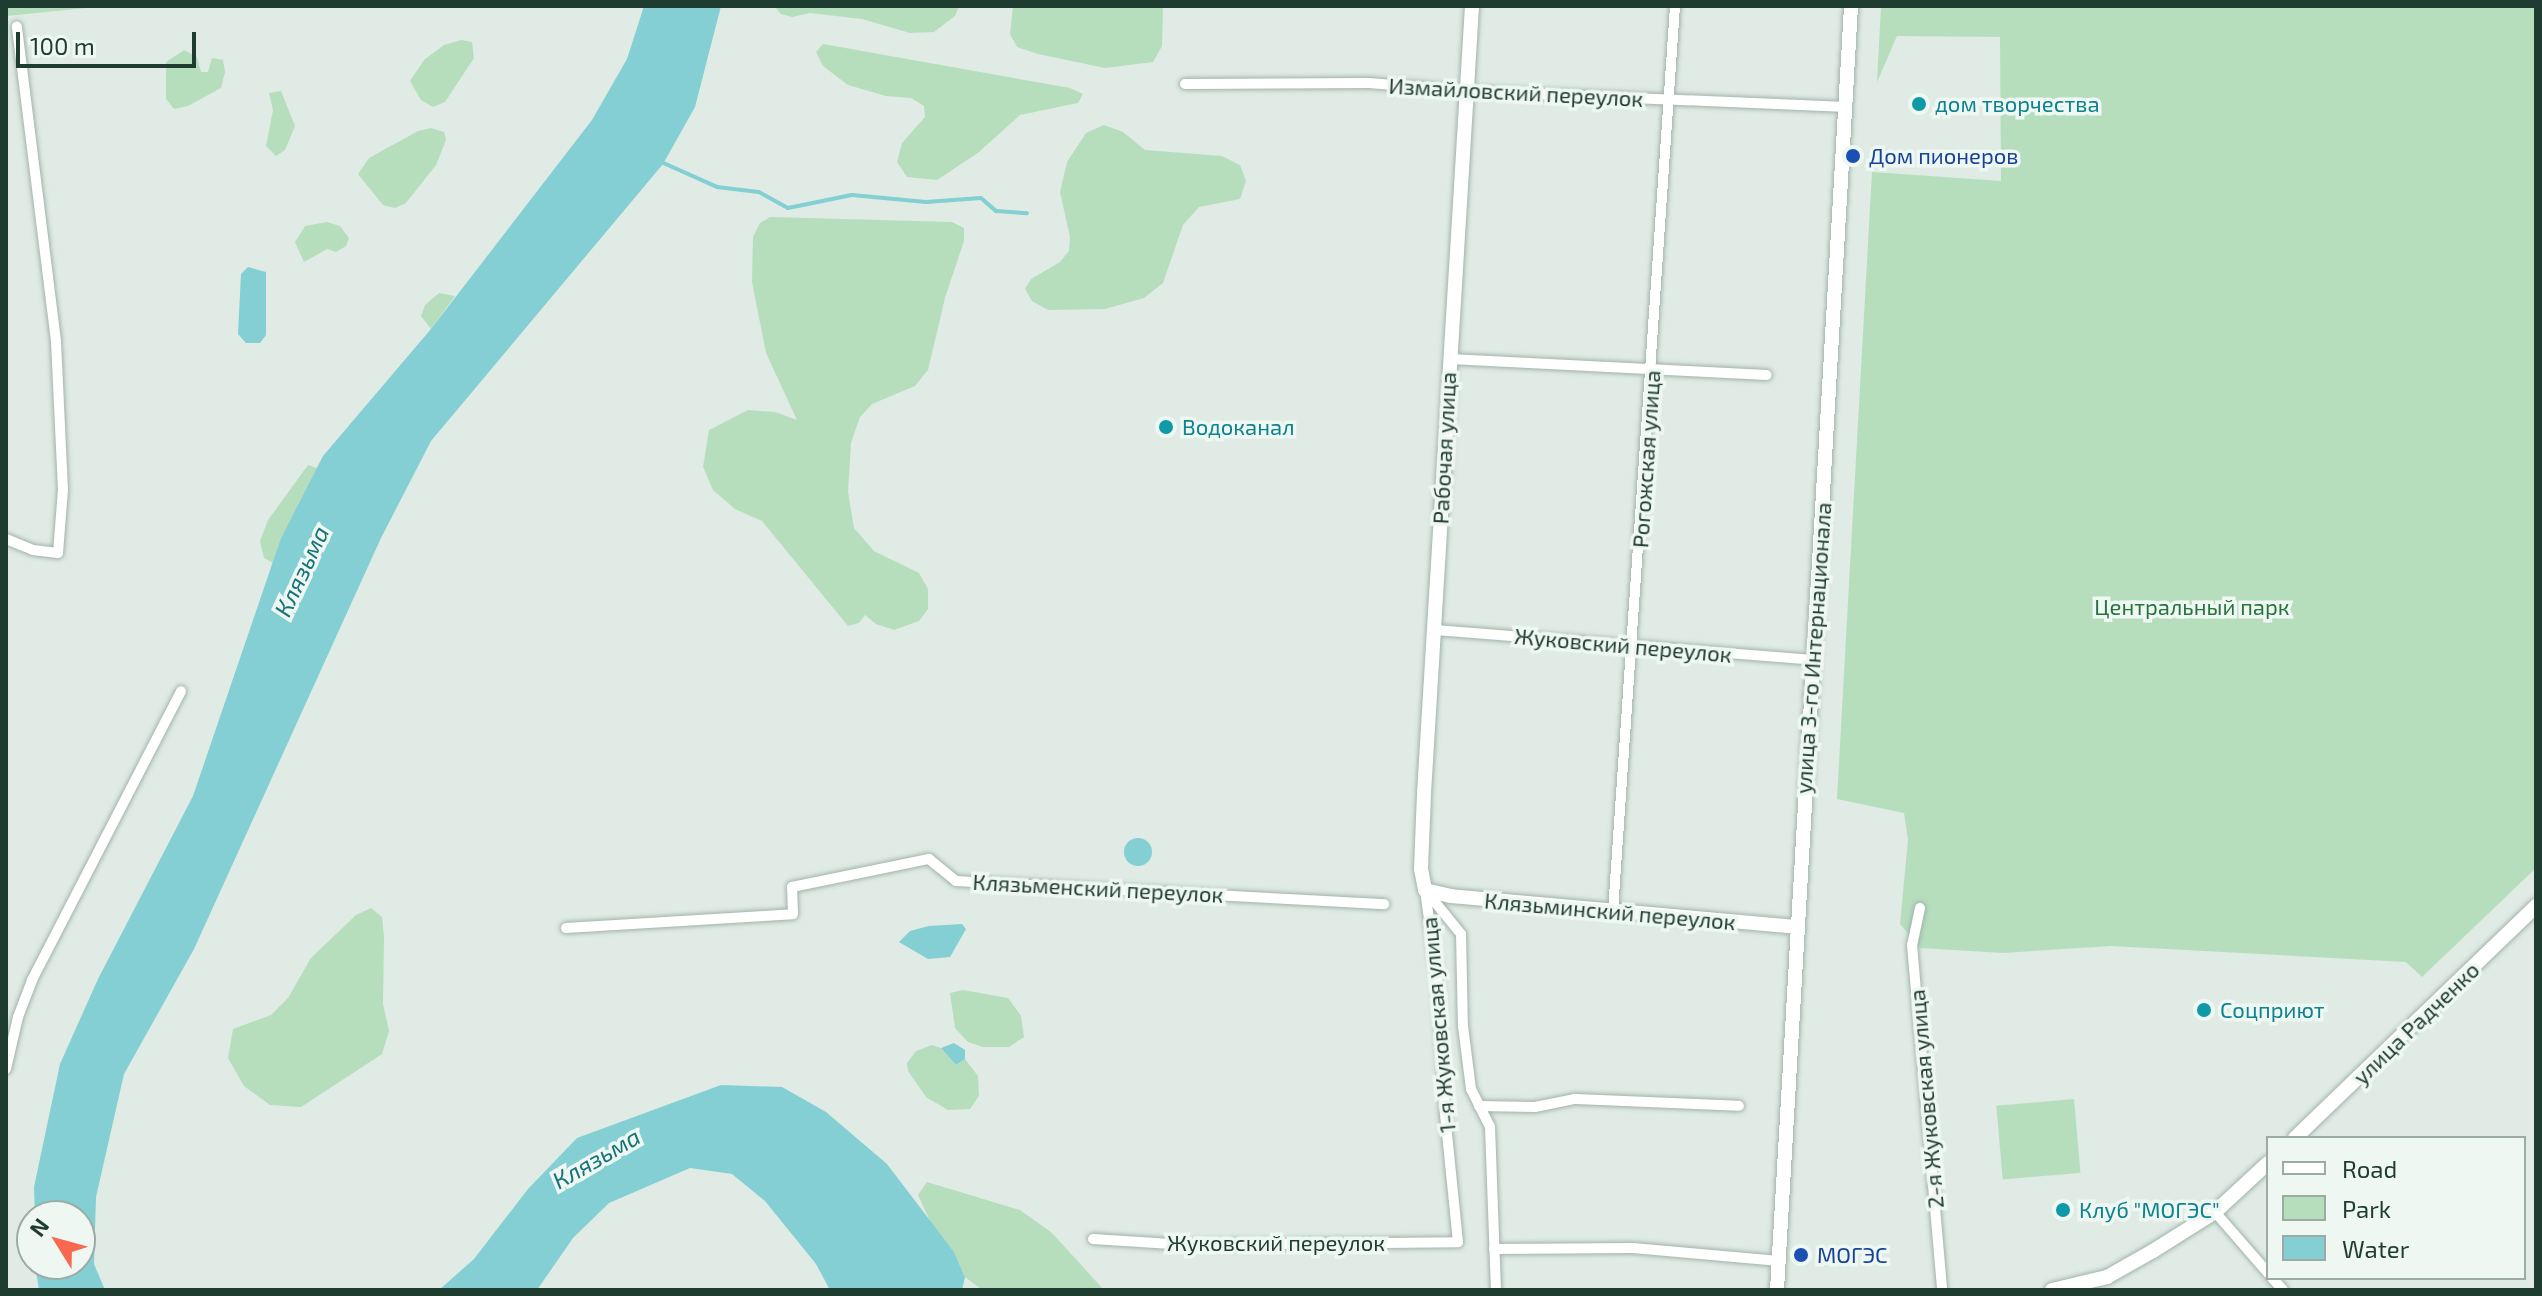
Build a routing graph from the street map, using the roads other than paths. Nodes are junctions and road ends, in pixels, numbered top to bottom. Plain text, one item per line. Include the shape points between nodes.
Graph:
1 (1472, 6) edge
2 (1675, 6) edge
3 (1851, 6) edge
4 (17, 26) dead end
5 (1185, 84) dead end
6 (1466, 91) junction
7 (1668, 101) junction
8 (1847, 107) junction
9 (1450, 359) junction
10 (1651, 369) junction
11 (1767, 375) dead end
12 (6, 539) edge
13 (1434, 630) junction
14 (1634, 647) junction
15 (1812, 660) junction
16 (181, 691) dead end
17 (1425, 890) junction
18 (1384, 904) dead end
19 (2536, 906) edge
20 (1920, 908) dead end
21 (1613, 911) junction
22 (1795, 927) junction
23 (566, 928) dead end
24 (6, 1069) edge
25 (1479, 1106) junction
26 (1739, 1106) dead end
27 (2297, 1136) edge
28 (2266, 1165) edge
29 (2215, 1212) junction
30 (1093, 1239) dead end
31 (1458, 1242) joint
32 (1494, 1249) junction
33 (1779, 1261) junction
34 (2266, 1271) edge
35 (1496, 1290) edge
36 (1777, 1290) edge
37 (1786, 1290) edge
38 (1942, 1290) edge
39 (2052, 1290) edge

1 - 6 main road, Рабочая улица
2 - 7 street, Рогожская улица
3 - 8 main road, улица 3-го Интернационала
4 - 12 street via 56,341 63,490 58,553
5 - 6 street, Измайловский переулок via 1369,83
6 - 7 street, Измайловский переулок
6 - 9 main road, Рабочая улица
7 - 8 street, Измайловский переулок
7 - 10 street, Рогожская улица
8 - 15 main road, улица 3-го Интернационала
9 - 10 street
9 - 13 main road, Рабочая улица
10 - 11 street
10 - 14 street, Рогожская улица
13 - 14 street, Жуковский переулок
13 - 17 main road, Рабочая улица via 1422,854
14 - 15 street, Жуковский переулок
14 - 21 street, Рогожская улица
15 - 22 main road, улица 3-го Интернационала
16 - 24 street via 32,980
17 - 21 main road, Клязьминский переулок
17 - 25 street, 1-я Жуковская улица via 1461,934 1463,1026 1471,1089
17 - 31 street, 1-я Жуковская улица via 1438,985
18 - 23 street, Клязьменский переулок via 956,881 929,859 792,887 793,914
19 - 27 main road, улица Радченко
20 - 38 street, 2-я Жуковская улица via 1912,945
21 - 22 main road, Клязьминский переулок
22 - 33 main road, улица 3-го Интернационала
25 - 26 street via 1535,1107 1575,1099
25 - 32 street, 1-я Жуковская улица via 1490,1127
28 - 29 main road
29 - 34 street
29 - 39 main road via 2107,1277
30 - 31 street, Жуковский переулок via 1187,1245
32 - 33 street via 1633,1248
32 - 35 street, 1-я Жуковская улица
33 - 36 main road, улица 3-го Интернационала
36 - 37 main road

